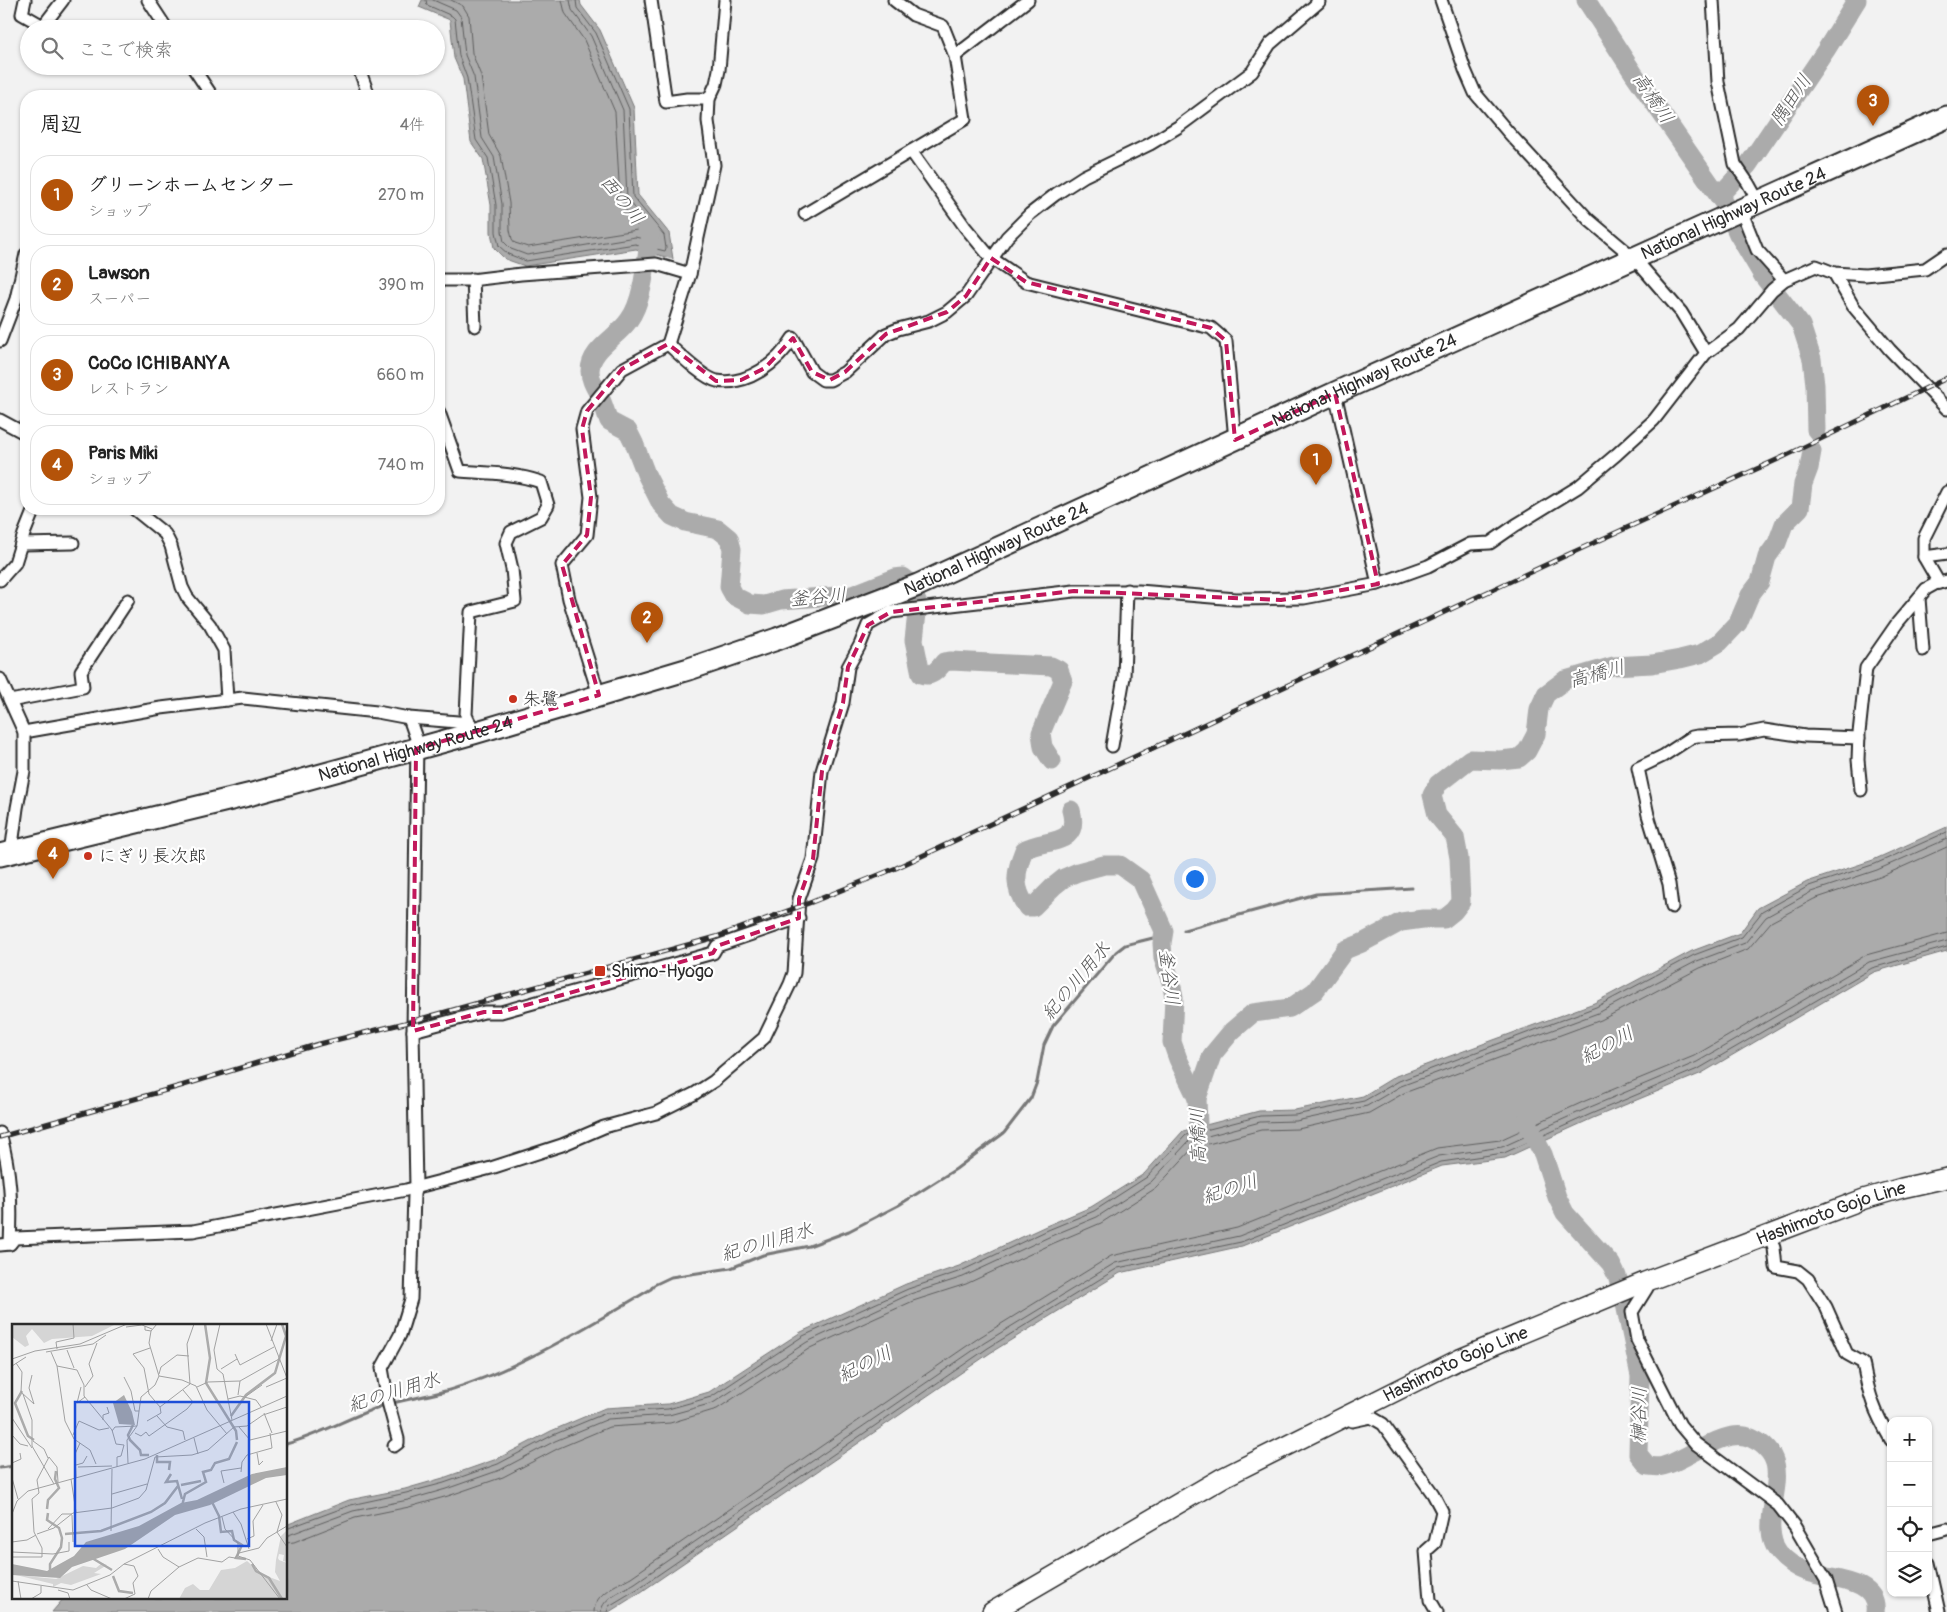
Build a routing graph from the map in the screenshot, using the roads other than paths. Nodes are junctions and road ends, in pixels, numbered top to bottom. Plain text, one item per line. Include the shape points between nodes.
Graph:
1 (25, 0) edge
2 (63, 0) edge
3 (148, 0) edge
4 (651, 0) edge
5 (725, 0) edge
6 (894, 0) edge
7 (1028, 0) edge
8 (1317, 0) edge
9 (1441, 0) edge
10 (1712, 0) edge
11 (32, 20) edge
12 (48, 20) edge
13 (161, 20) edge
14 (954, 56) junction
15 (198, 75) edge
16 (361, 75) edge
17 (208, 90) edge
18 (367, 90) edge
19 (709, 98) junction
20 (1947, 117) edge
21 (911, 151) junction
22 (1749, 206) junction
23 (805, 214) dead end
24 (1947, 254) edge
25 (991, 258) junction
26 (1634, 258) junction
27 (1834, 273) junction
28 (690, 274) junction
29 (473, 279) junction
30 (445, 280) edge
31 (1784, 280) junction
32 (20, 281) edge
33 (475, 326) dead end
34 (0, 341) edge
35 (668, 344) junction
36 (1706, 354) junction
37 (1335, 393) junction
38 (1947, 409) edge
39 (0, 420) edge
40 (445, 429) edge
41 (20, 431) edge
42 (1235, 440) junction
43 (1947, 492) edge
44 (32, 515) edge
45 (141, 515) edge
46 (73, 543) dead end
47 (21, 544) junction
48 (1947, 554) edge
49 (1924, 557) junction
50 (0, 580) edge
51 (1943, 582) edge
52 (1378, 584) junction
53 (1127, 590) junction
54 (1919, 598) junction
55 (128, 600) dead end
56 (1923, 650) dead end
57 (0, 679) edge
58 (599, 695) junction
59 (227, 700) junction
60 (10, 701) junction
61 (409, 718) junction
62 (472, 728) junction
63 (24, 732) junction
64 (1859, 738) junction
65 (1112, 746) dead end
66 (416, 749) junction
67 (1861, 790) dead end
68 (6, 854) edge
69 (1672, 907) dead end
70 (799, 918) junction
71 (413, 1031) junction
72 (0, 1133) edge
73 (1947, 1178) edge
74 (416, 1187) junction
75 (1770, 1236) junction
76 (5, 1244) edge
77 (1630, 1288) junction
78 (1345, 1416) junction
79 (1887, 1433) edge
80 (394, 1446) dead end
81 (1947, 1529) edge
82 (1932, 1533) edge
83 (1932, 1581) edge
84 (992, 1612) edge
85 (1437, 1612) edge
86 (1836, 1612) edge
87 (1939, 1612) edge

1 - 11 street via 22,14
2 - 12 street
3 - 13 street
4 - 19 street via 666,102
5 - 19 street via 719,70
6 - 14 street via 913,15 943,26
7 - 14 street
8 - 25 street via 1319,2 1270,44 1252,72 1178,127 1056,194 1030,214
9 - 26 street via 1476,93 1589,220
10 - 22 street via 1718,82 1735,164 1748,183
14 - 21 street via 965,119
15 - 17 street
16 - 18 street
19 - 28 street via 708,121 714,165
20 - 22 highway, National Highway Route 24
21 - 23 street
21 - 25 street
22 - 26 highway, National Highway Route 24
22 - 31 street via 1757,250
24 - 27 street via 1924,269 1865,275
25 - 35 street via 966,296 947,312 886,334 845,372 830,380 823,380 812,372 793,338 765,368 741,380 716,381
25 - 42 street via 1026,282 1211,328 1226,342
26 - 36 street via 1681,312
26 - 37 highway, National Highway Route 24
27 - 31 street via 1816,266
27 - 38 street via 1853,306
28 - 29 street via 656,264
28 - 35 street
29 - 30 street
29 - 33 street
31 - 36 street via 1764,298 1739,329
32 - 34 street
35 - 58 street via 622,368 586,411 582,429 591,497 586,535 562,565
36 - 52 street via 1654,420 1578,487 1490,543 1470,544 1428,566
37 - 42 highway, National Highway Route 24
37 - 52 street
39 - 41 street
40 - 62 street via 460,471 526,477 541,482 548,505 541,517 511,532 506,542 515,601 471,612 466,715
42 - 58 highway, National Highway Route 24 via 910,588 778,639
43 - 49 street via 1924,538
44 - 47 street
45 - 59 street via 165,534 187,597 210,625 224,650
46 - 47 street
47 - 50 street via 15,563
48 - 49 street
49 - 51 street
51 - 54 street via 1926,589
52 - 53 street via 1280,600
53 - 65 street via 1124,677
53 - 70 street via 1074,591 918,608 891,612 868,624 848,667 843,703 822,771 813,859 799,899
54 - 56 street
54 - 64 street via 1866,668
55 - 60 street via 81,671 83,687
57 - 60 street
58 - 62 highway, National Highway Route 24
59 - 61 street via 243,698
59 - 63 street
60 - 63 street
61 - 62 street
61 - 66 street via 417,741
62 - 66 highway, National Highway Route 24
63 - 68 street via 24,771
64 - 67 street
64 - 69 street via 1805,736 1764,730 1738,735 1705,735 1692,737 1638,768
66 - 68 highway, National Highway Route 24 via 252,794
66 - 71 street
70 - 71 street via 717,946 713,953 502,1012 484,1012
70 - 74 street via 794,973 777,1014 764,1038 714,1081 656,1112 604,1127 562,1145 491,1168
71 - 74 street
72 - 76 street via 12,1202
73 - 75 main road, Hashimoto Gojo Line via 1864,1199
74 - 76 street via 193,1231 15,1238
74 - 80 street via 411,1299 400,1335 382,1368 398,1439
75 - 77 main road, Hashimoto Gojo Line
75 - 79 street via 1776,1267 1798,1271 1808,1279 1826,1307 1847,1354 1863,1363 1869,1395
77 - 78 main road, Hashimoto Gojo Line via 1460,1359
77 - 86 street via 1647,1288 1632,1312 1636,1340 1680,1425 1696,1444 1778,1505 1826,1580
78 - 84 main road, Hashimoto Gojo Line via 1222,1478
78 - 85 street via 1352,1422 1371,1417 1382,1424 1442,1511 1435,1543 1426,1551 1430,1600
81 - 82 street
83 - 87 street

